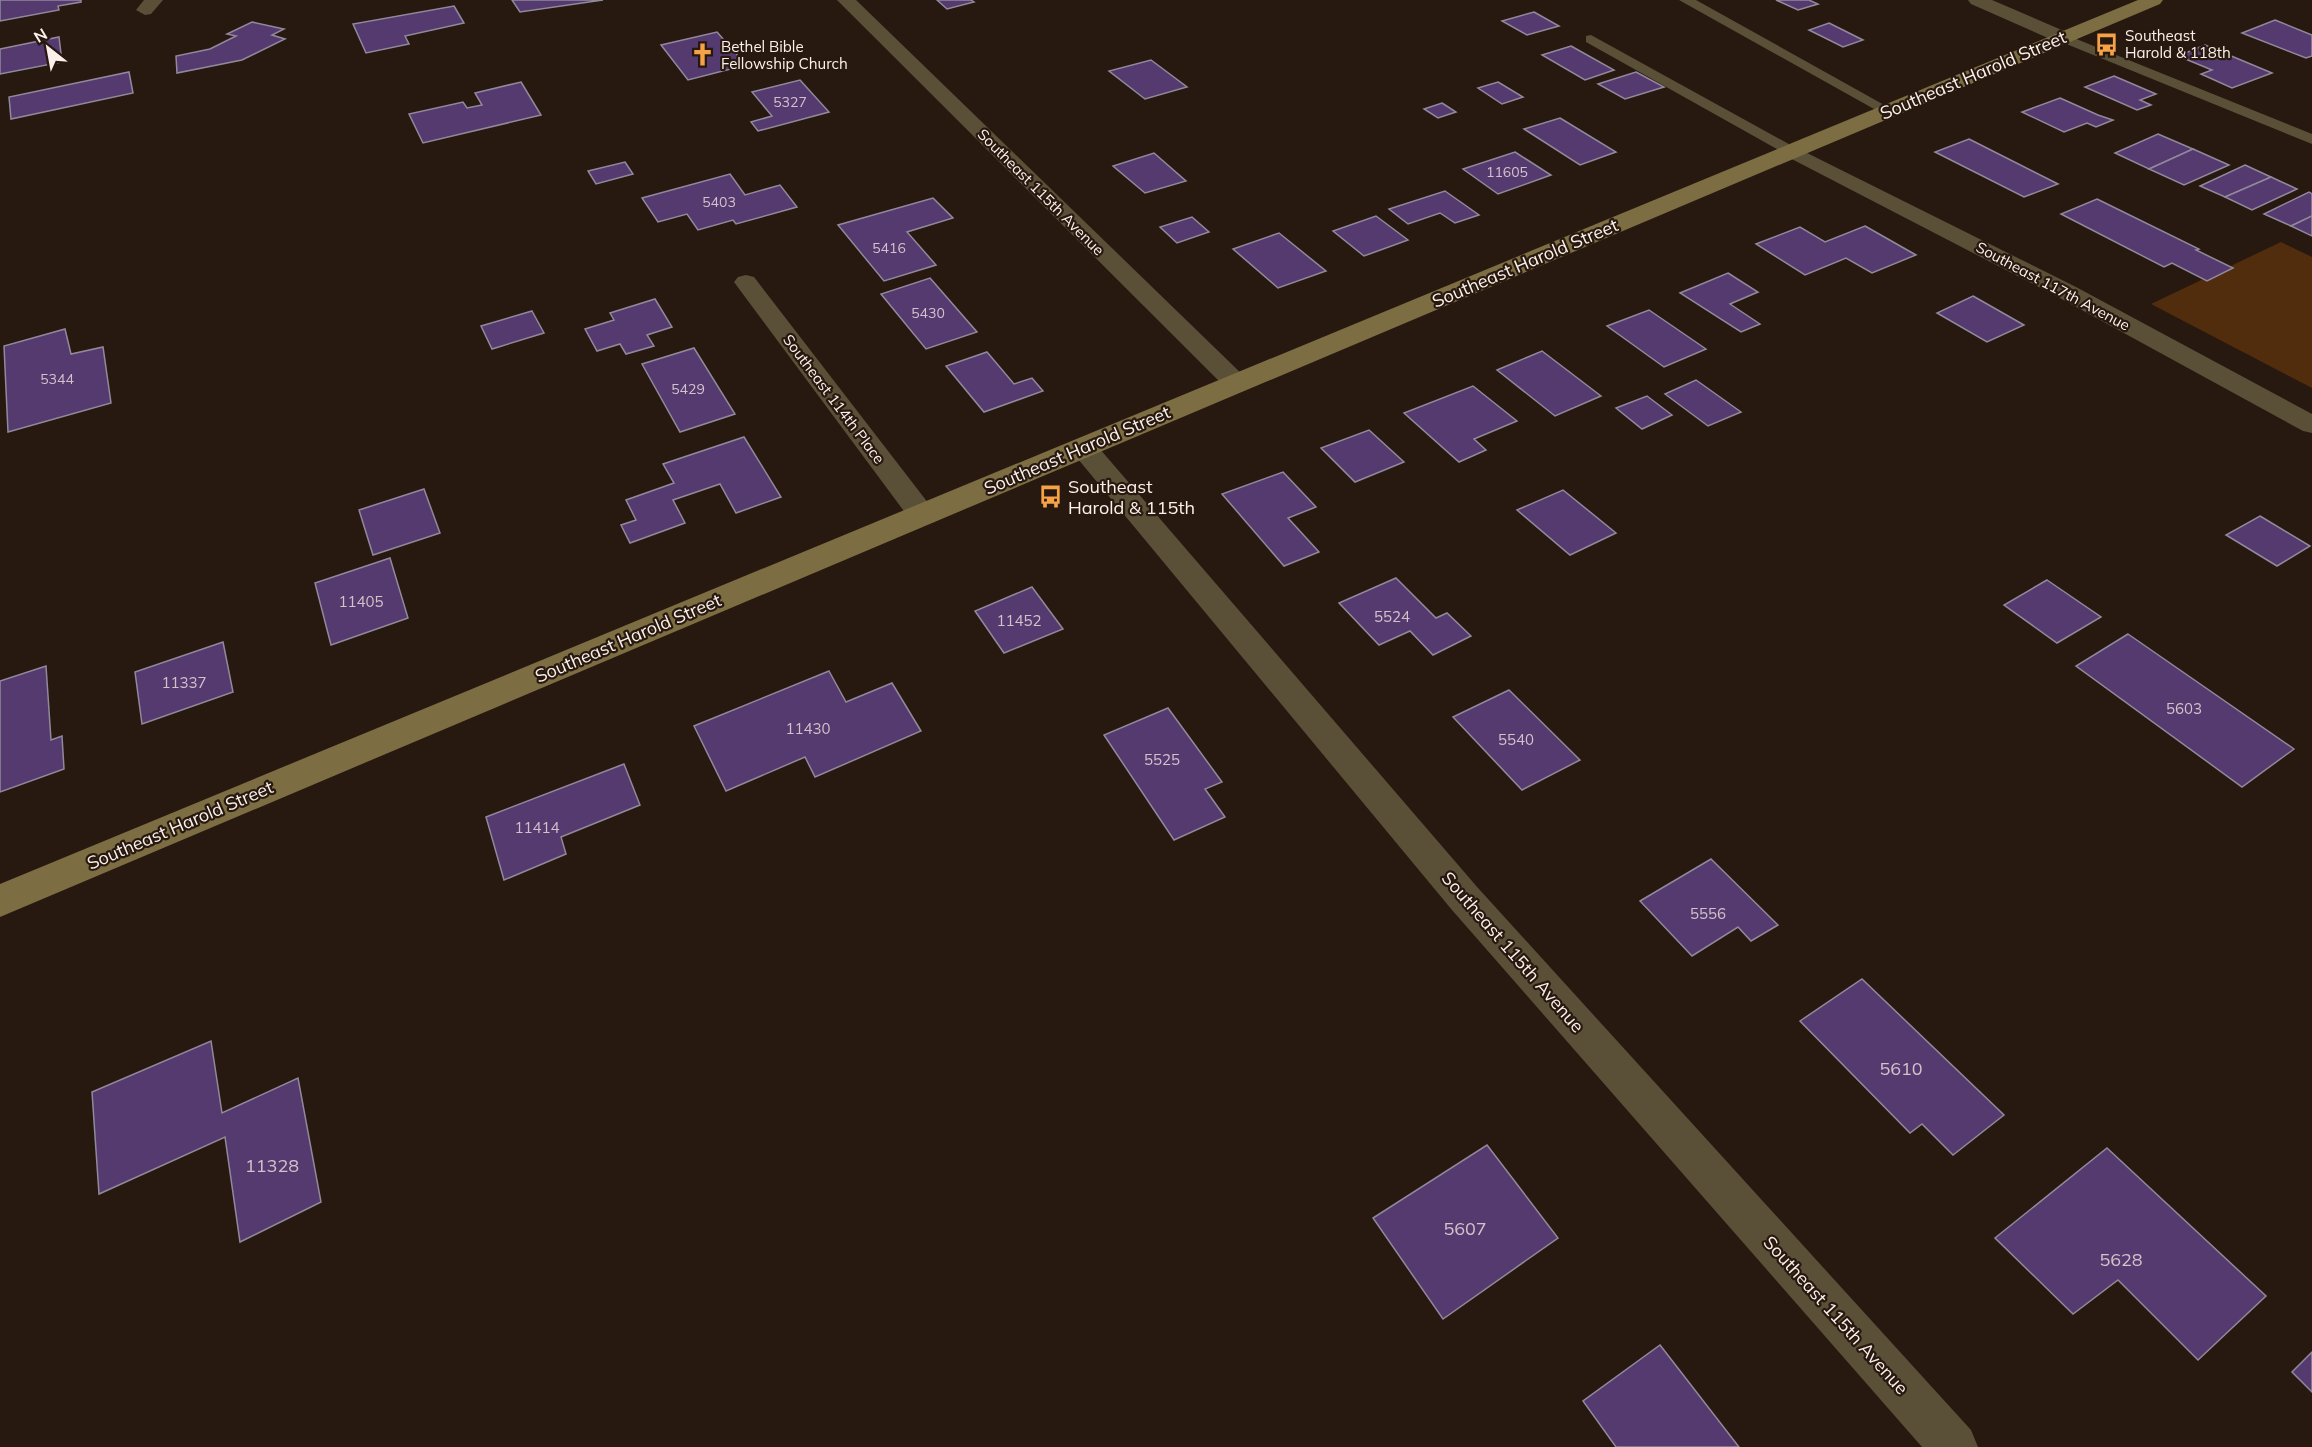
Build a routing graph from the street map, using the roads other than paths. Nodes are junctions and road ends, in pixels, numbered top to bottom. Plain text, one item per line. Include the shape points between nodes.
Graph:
1 (846, 0) edge
2 (1686, 0) edge
3 (1977, 0) edge
4 (2154, 0) edge
5 (2064, 38) junction
6 (1591, 39) dead end
7 (1888, 111) junction
8 (2312, 139) edge
9 (1791, 151) junction
10 (746, 282) dead end
11 (1237, 384) junction
12 (2312, 424) edge
13 (1083, 447) junction
14 (922, 515) junction
15 (0, 901) edge
16 (1954, 1447) edge

1 - 11 street, Southeast 115th Avenue
2 - 7 lane
3 - 5 street
4 - 5 street, Southeast Harold Street
5 - 7 street, Southeast Harold Street
5 - 8 lane
6 - 9 lane
7 - 9 street, Southeast Harold Street
9 - 11 street, Southeast Harold Street
9 - 12 street, Southeast 117th Avenue via 2067,292
10 - 14 street, Southeast 114th Place
11 - 13 street, Southeast Harold Street
13 - 14 street, Southeast Harold Street
13 - 16 street, Southeast 115th Avenue via 1465,899
14 - 15 street, Southeast Harold Street

